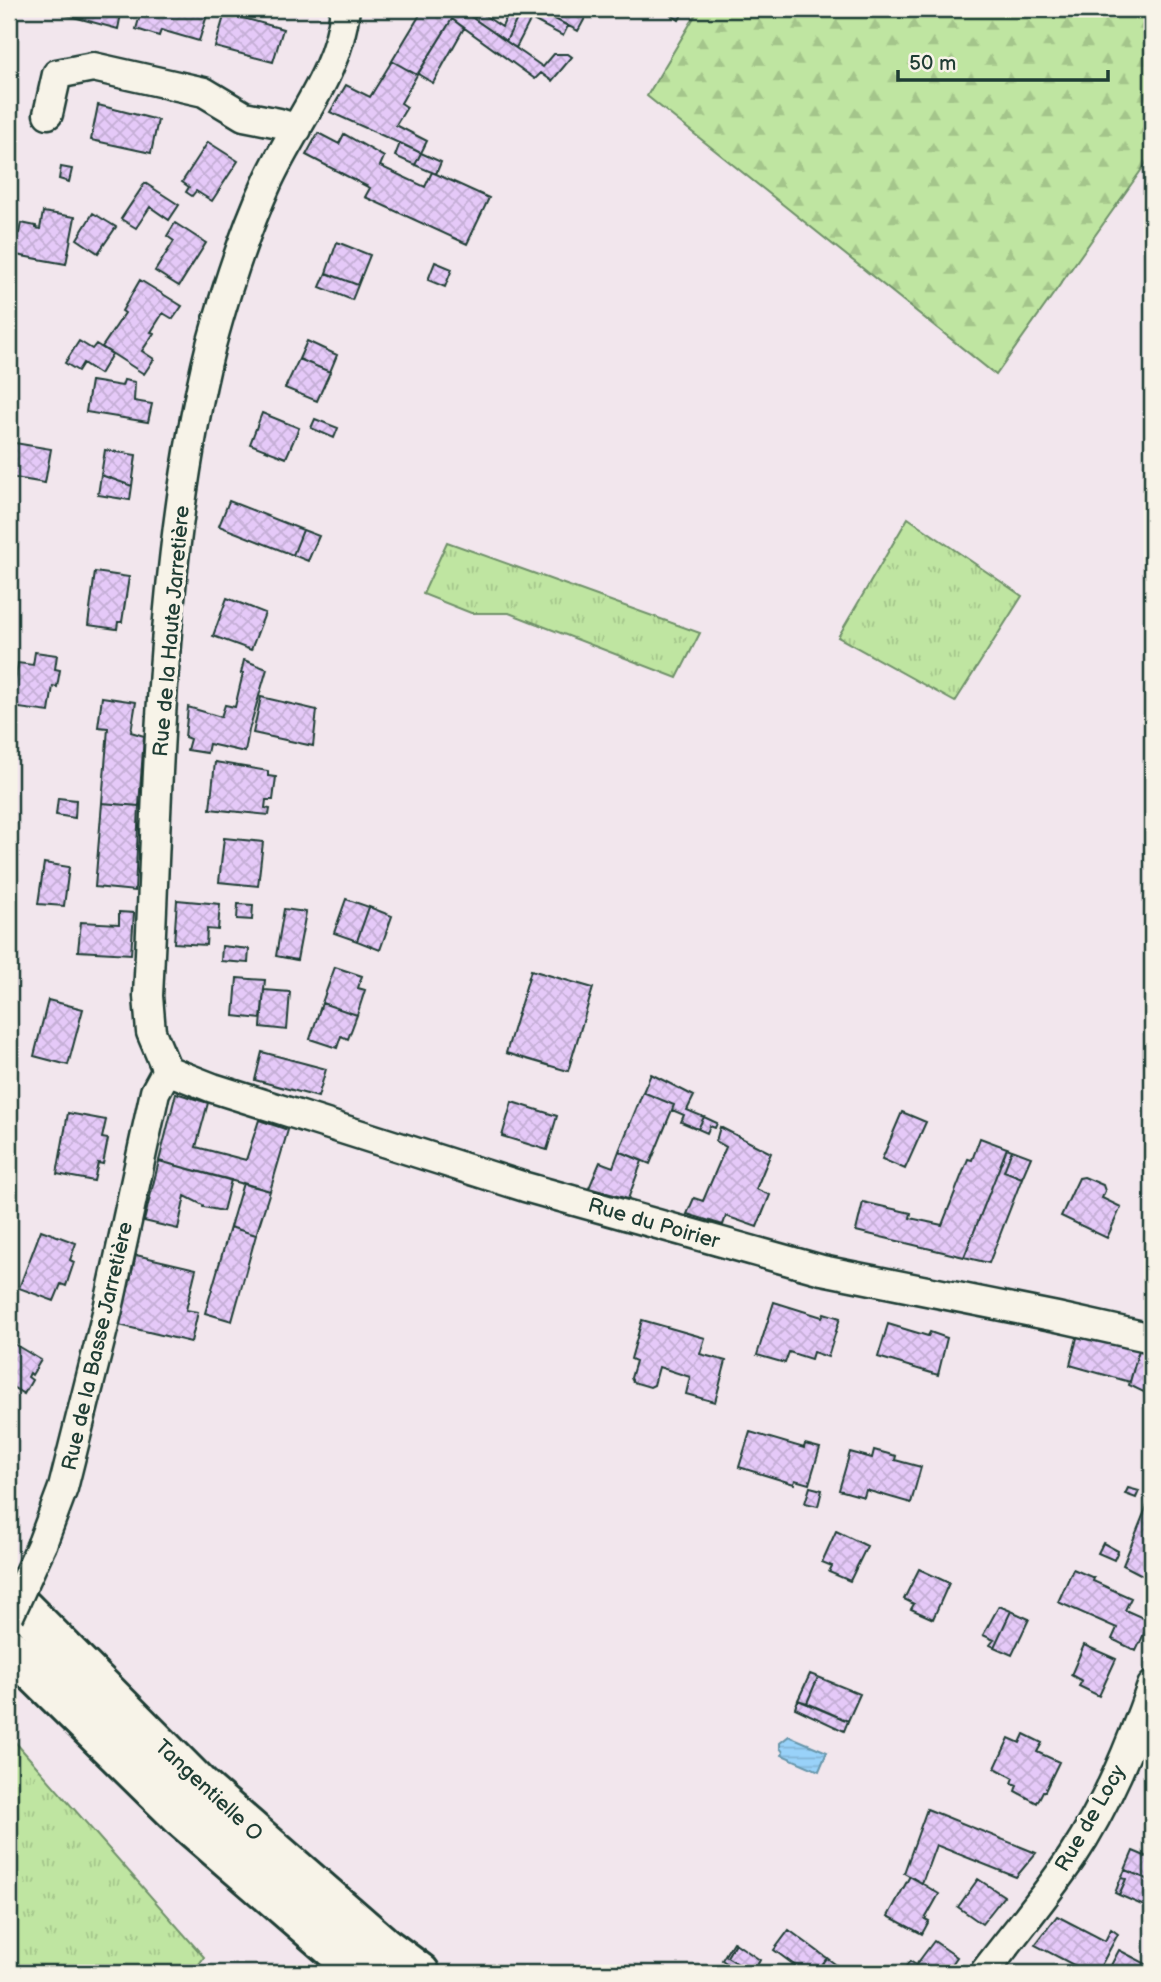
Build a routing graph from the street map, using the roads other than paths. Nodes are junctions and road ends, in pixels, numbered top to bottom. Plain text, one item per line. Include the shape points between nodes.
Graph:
1 (345, 9) edge
2 (48, 114) dead end
3 (297, 129) junction
4 (167, 1070) junction
5 (1152, 1338) edge
6 (9, 1594) edge
7 (9, 1616) edge
8 (9, 1648) edge
9 (1152, 1686) edge
10 (361, 1973) edge
11 (420, 1973) edge
12 (986, 1973) edge

1 - 3 street, Rue de la Haute Jarretière via 338,46
2 - 3 street via 57,74 93,67 204,92 244,116
3 - 4 street, Rue de la Haute Jarretière via 268,180 234,267 211,346 173,556 148,996 151,1032
4 - 5 street, Rue du Poirier via 525,1187 822,1270
4 - 7 street, Rue de la Basse Jarretière, bridge via 155,1092 63,1488
6 - 11 main road, Tangentielle O via 200,1786
8 - 10 main road, Tangentielle O via 182,1818
9 - 12 street, Rue de Locy via 1130,1749 1073,1856

